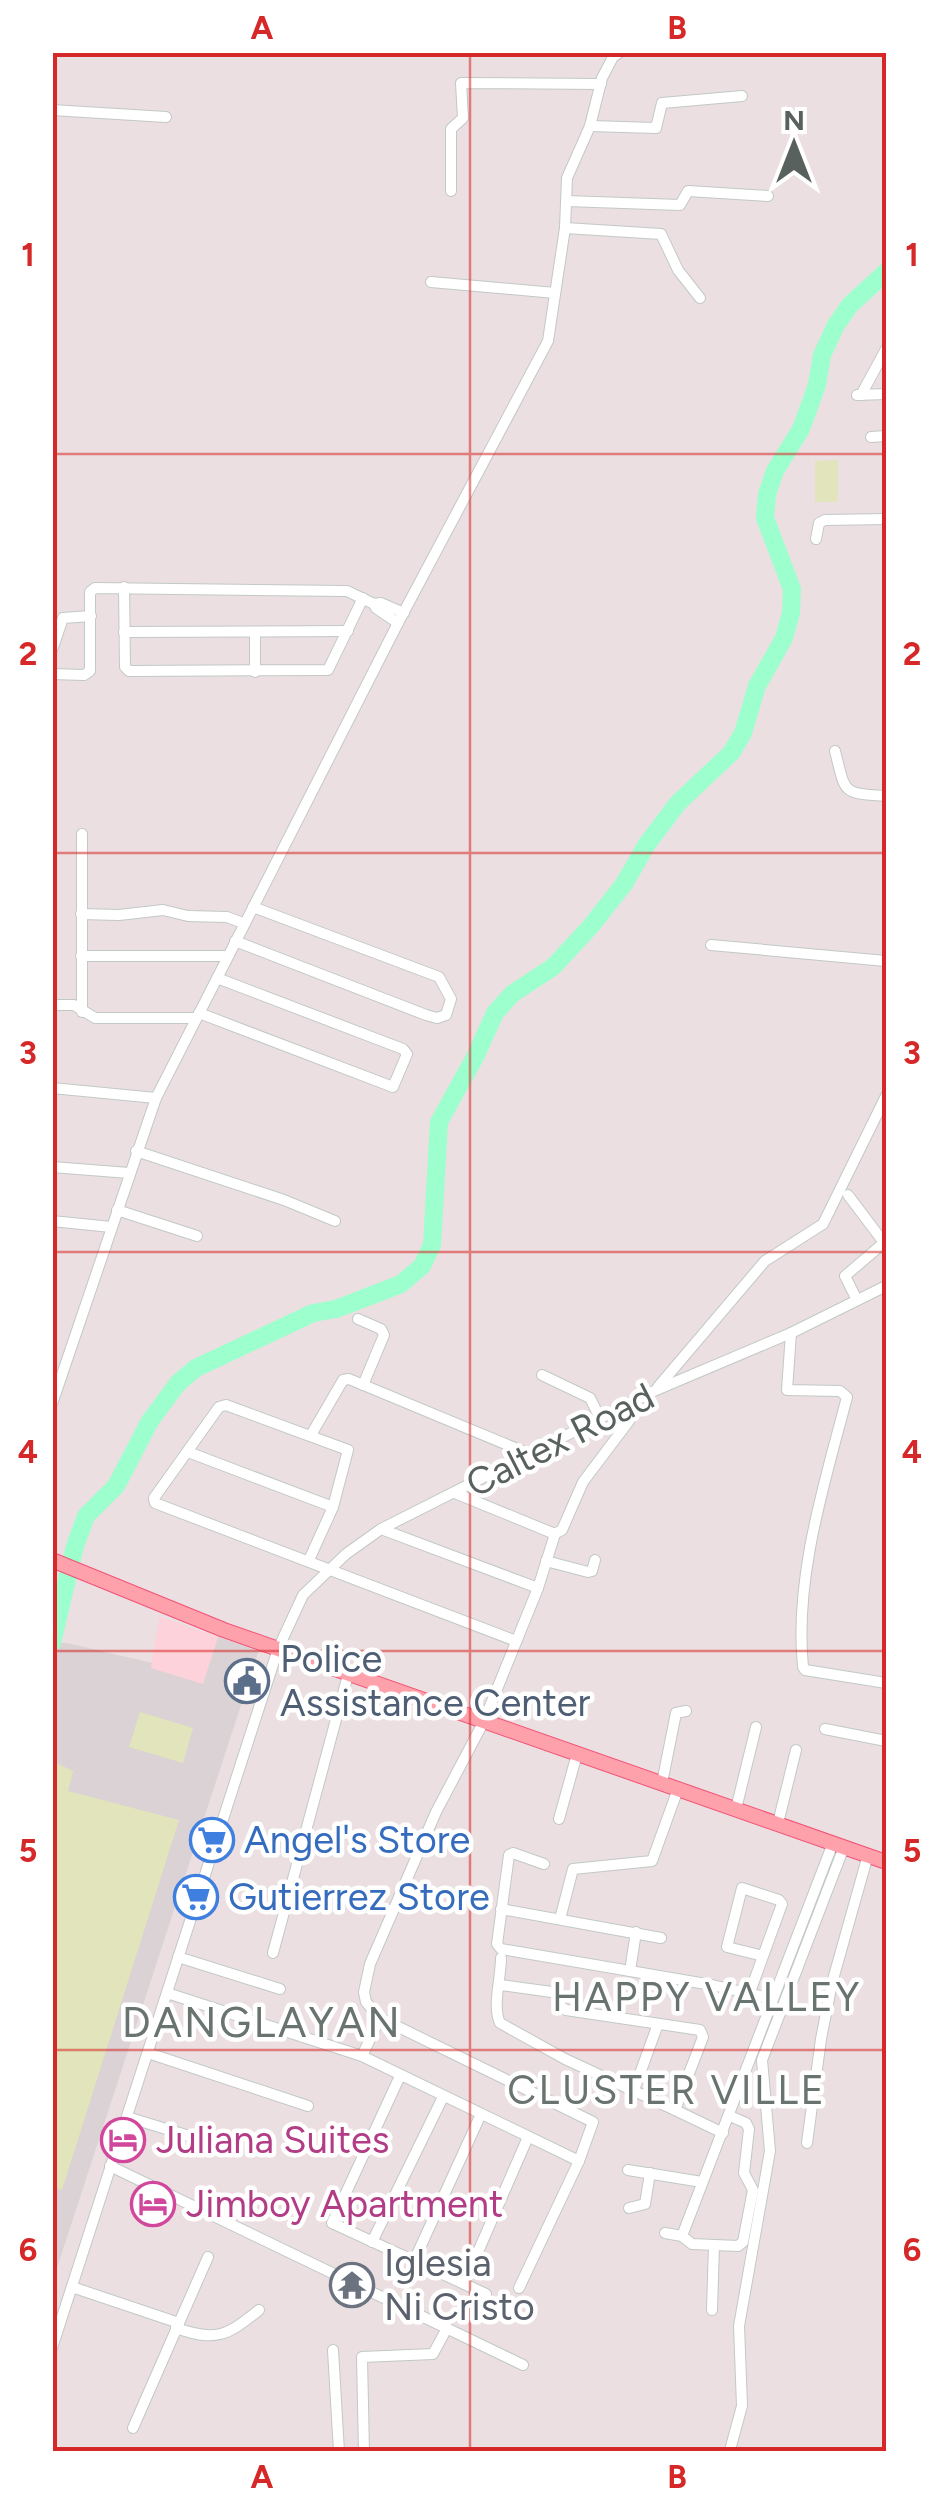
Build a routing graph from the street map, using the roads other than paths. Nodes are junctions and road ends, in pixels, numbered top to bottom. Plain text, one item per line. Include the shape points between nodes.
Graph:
1 (620, 52) edge
2 (601, 84) junction
3 (742, 96) dead end
4 (52, 110) edge
5 (166, 116) dead end
6 (590, 126) junction
7 (451, 191) dead end
8 (768, 196) dead end
9 (566, 201) junction
10 (564, 228) junction
11 (431, 282) dead end
12 (555, 293) junction
13 (700, 298) dead end
14 (886, 349) edge
15 (883, 360) edge
16 (886, 394) edge
17 (886, 436) edge
18 (870, 437) dead end
19 (886, 519) edge
20 (816, 539) dead end
21 (124, 587) junction
22 (363, 598) junction
23 (92, 616) junction
24 (401, 618) junction
25 (348, 631) junction
26 (124, 632) junction
27 (256, 632) junction
28 (52, 650) edge
29 (255, 672) junction
30 (52, 674) edge
31 (834, 751) dead end
32 (886, 796) edge
33 (82, 834) dead end
34 (252, 906) junction
35 (82, 914) junction
36 (244, 923) junction
37 (235, 941) junction
38 (711, 945) dead end
39 (81, 956) junction
40 (228, 956) junction
41 (886, 962) edge
42 (217, 978) junction
43 (52, 1005) edge
44 (82, 1012) junction
45 (197, 1016) junction
46 (52, 1088) edge
47 (886, 1096) edge
48 (156, 1098) junction
49 (136, 1152) junction
50 (52, 1167) edge
51 (130, 1173) junction
52 (848, 1195) dead end
53 (118, 1210) junction
54 (52, 1221) edge
55 (334, 1221) dead end
56 (111, 1226) junction
57 (196, 1236) dead end
58 (886, 1243) edge
59 (886, 1286) edge
60 (857, 1300) junction
61 (358, 1320) dead end
62 (791, 1333) junction
63 (542, 1376) dead end
64 (363, 1385) junction
65 (654, 1392) junction
66 (634, 1401) junction
67 (52, 1404) edge
68 (600, 1418) junction
69 (310, 1435) junction
70 (188, 1452) junction
71 (527, 1453) junction
72 (454, 1494) junction
73 (333, 1507) junction
74 (381, 1529) junction
75 (554, 1534) junction
76 (52, 1560) edge
77 (309, 1560) junction
78 (546, 1560) junction
79 (595, 1560) dead end
80 (330, 1568) junction
81 (538, 1588) junction
82 (516, 1641) junction
83 (278, 1649) junction
84 (348, 1675) junction
85 (886, 1683) edge
86 (686, 1711) dead end
87 (484, 1721) junction
88 (756, 1727) dead end
89 (825, 1729) dead end
90 (886, 1741) edge
91 (796, 1750) dead end
92 (577, 1754) junction
93 (662, 1783) junction
94 (678, 1789) junction
95 (736, 1809) junction
96 (559, 1819) dead end
97 (778, 1823) junction
98 (839, 1845) junction
99 (868, 1855) junction
100 (886, 1862) edge
101 (544, 1864) dead end
102 (502, 1909) junction
103 (560, 1919) junction
104 (636, 1932) junction
105 (661, 1938) dead end
106 (273, 1953) dead end
107 (178, 1956) junction
108 (763, 1956) junction
109 (501, 1958) dead end
110 (630, 1971) junction
111 (501, 1985) junction
112 (280, 1989) dead end
113 (750, 1992) junction
114 (167, 1993) junction
115 (773, 1999) junction
116 (380, 2018) junction
117 (658, 2024) junction
118 (148, 2053) junction
119 (362, 2056) junction
120 (400, 2076) junction
121 (634, 2090) junction
122 (442, 2097) junction
123 (308, 2106) dead end
124 (675, 2110) junction
125 (481, 2114) junction
126 (730, 2116) junction
127 (127, 2117) junction
128 (723, 2134) junction
129 (528, 2138) junction
130 (808, 2143) dead end
131 (238, 2151) dead end
132 (579, 2161) junction
133 (110, 2166) junction
134 (628, 2170) dead end
135 (650, 2173) junction
136 (702, 2182) junction
137 (629, 2208) dead end
138 (666, 2233) dead end
139 (682, 2236) junction
140 (372, 2242) junction
141 (714, 2246) junction
142 (208, 2257) dead end
143 (414, 2261) junction
144 (464, 2284) junction
145 (72, 2287) junction
146 (519, 2288) dead end
147 (486, 2294) dead end
148 (259, 2310) dead end
149 (712, 2310) dead end
150 (178, 2325) junction
151 (447, 2328) junction
152 (52, 2348) edge
153 (333, 2350) dead end
154 (522, 2366) dead end
155 (133, 2428) dead end
156 (730, 2450) edge
157 (339, 2452) edge
158 (364, 2452) edge

1 - 2 street
2 - 6 street
2 - 7 street via 461,83 464,118 451,129
3 - 6 street via 662,103 656,128
4 - 5 street
6 - 9 street via 567,178
8 - 9 street via 688,190 680,205
9 - 10 street
10 - 12 street
10 - 13 street via 661,234
11 - 12 street
12 - 24 street via 539,361
14 - 15 street
15 - 16 street via 858,394
17 - 18 street
19 - 20 street via 825,520
21 - 22 street via 348,590
21 - 23 street via 92,589
21 - 26 street
22 - 24 street
22 - 25 street
23 - 28 street via 63,618
23 - 30 street via 90,671
24 - 34 street
25 - 27 street
25 - 29 street via 328,670
26 - 27 street
26 - 29 street via 129,671
27 - 29 street
31 - 32 street via 848,792
33 - 35 street
34 - 36 street
34 - 37 street via 439,977 451,998 446,1015 426,1015
35 - 36 street via 163,910
35 - 39 street
36 - 37 street
37 - 40 street
38 - 41 street
39 - 40 street
39 - 44 street
40 - 42 street
42 - 45 street
42 - 45 street via 403,1049 407,1054 393,1087
43 - 44 street
44 - 45 street via 95,1018
45 - 48 street
46 - 48 street
47 - 65 street via 822,1224 765,1260
48 - 49 street
49 - 51 street
49 - 55 street
50 - 51 street
51 - 53 street
52 - 58 street
53 - 56 street
53 - 57 street
54 - 56 street
56 - 67 street
58 - 60 street via 846,1276
59 - 60 street, Caltex Road
60 - 62 street, Caltex Road
61 - 64 street via 384,1335
62 - 65 street, Caltex Road
62 - 85 street via 788,1390 847,1396 809,1562 803,1667
63 - 68 street via 590,1398
64 - 69 street via 343,1380
64 - 71 street
65 - 66 street, Caltex Road
66 - 68 street, Caltex Road
66 - 75 street via 629,1421
68 - 71 street, Caltex Road
69 - 70 street via 226,1405 216,1409
69 - 73 street via 349,1453
70 - 73 street
70 - 77 street via 155,1503
71 - 72 street, Caltex Road
72 - 74 street, Caltex Road
72 - 75 street
73 - 77 street
74 - 80 street, Caltex Road
74 - 81 street
75 - 78 street
76 - 83 main road
77 - 80 street
78 - 79 street via 588,1572
78 - 81 street
80 - 82 street
80 - 83 street, Caltex Road via 303,1595
81 - 82 street
82 - 87 street
83 - 84 main road
83 - 107 street, Caltex Road
84 - 87 main road
84 - 106 street
86 - 93 street via 676,1713
87 - 92 main road
87 - 116 street via 370,1964 364,1992
88 - 95 street
89 - 90 street
91 - 97 street
92 - 93 main road
92 - 96 street
93 - 94 main road
94 - 95 main road
94 - 103 street via 652,1861 573,1869
95 - 97 main road
97 - 98 main road
98 - 99 main road
98 - 115 street
98 - 156 street via 762,2060 770,2151 739,2326 742,2406
99 - 100 main road
99 - 130 street via 832,1983
101 - 102 street via 509,1856
102 - 103 street
102 - 110 street via 500,1949
103 - 104 street
104 - 105 street
104 - 110 street
107 - 112 street
107 - 114 street, Caltex Road
108 - 108 street via 782,1904 742,1888 727,1947
108 - 113 street
109 - 111 street
110 - 113 street
111 - 117 street via 559,1994 566,2010
111 - 121 street via 500,2023
113 - 115 street
114 - 118 street, Caltex Road
114 - 119 street
115 - 126 street
116 - 119 street
116 - 132 street via 591,2120
117 - 121 street
117 - 124 street via 702,2033
118 - 123 street
118 - 127 street, Caltex Road
119 - 120 street
120 - 122 street
120 - 140 street via 332,2220
121 - 124 street
122 - 125 street
122 - 140 street
124 - 128 street
125 - 129 street
125 - 143 street
126 - 128 street
126 - 141 street via 748,2129 744,2174 752,2190 741,2245
127 - 131 street
127 - 133 street, Caltex Road
128 - 136 street
129 - 132 street
129 - 144 street
132 - 146 street
133 - 145 street, Caltex Road
133 - 151 street
134 - 135 street
135 - 136 street
135 - 137 street via 644,2204
136 - 139 street
138 - 139 street
139 - 141 street
140 - 143 street
141 - 149 street
142 - 150 street
143 - 144 street
144 - 147 street
145 - 150 street
145 - 152 street, Caltex Road
148 - 150 street via 214,2337
150 - 155 street
151 - 154 street
151 - 158 street via 433,2354 362,2357
153 - 157 street

